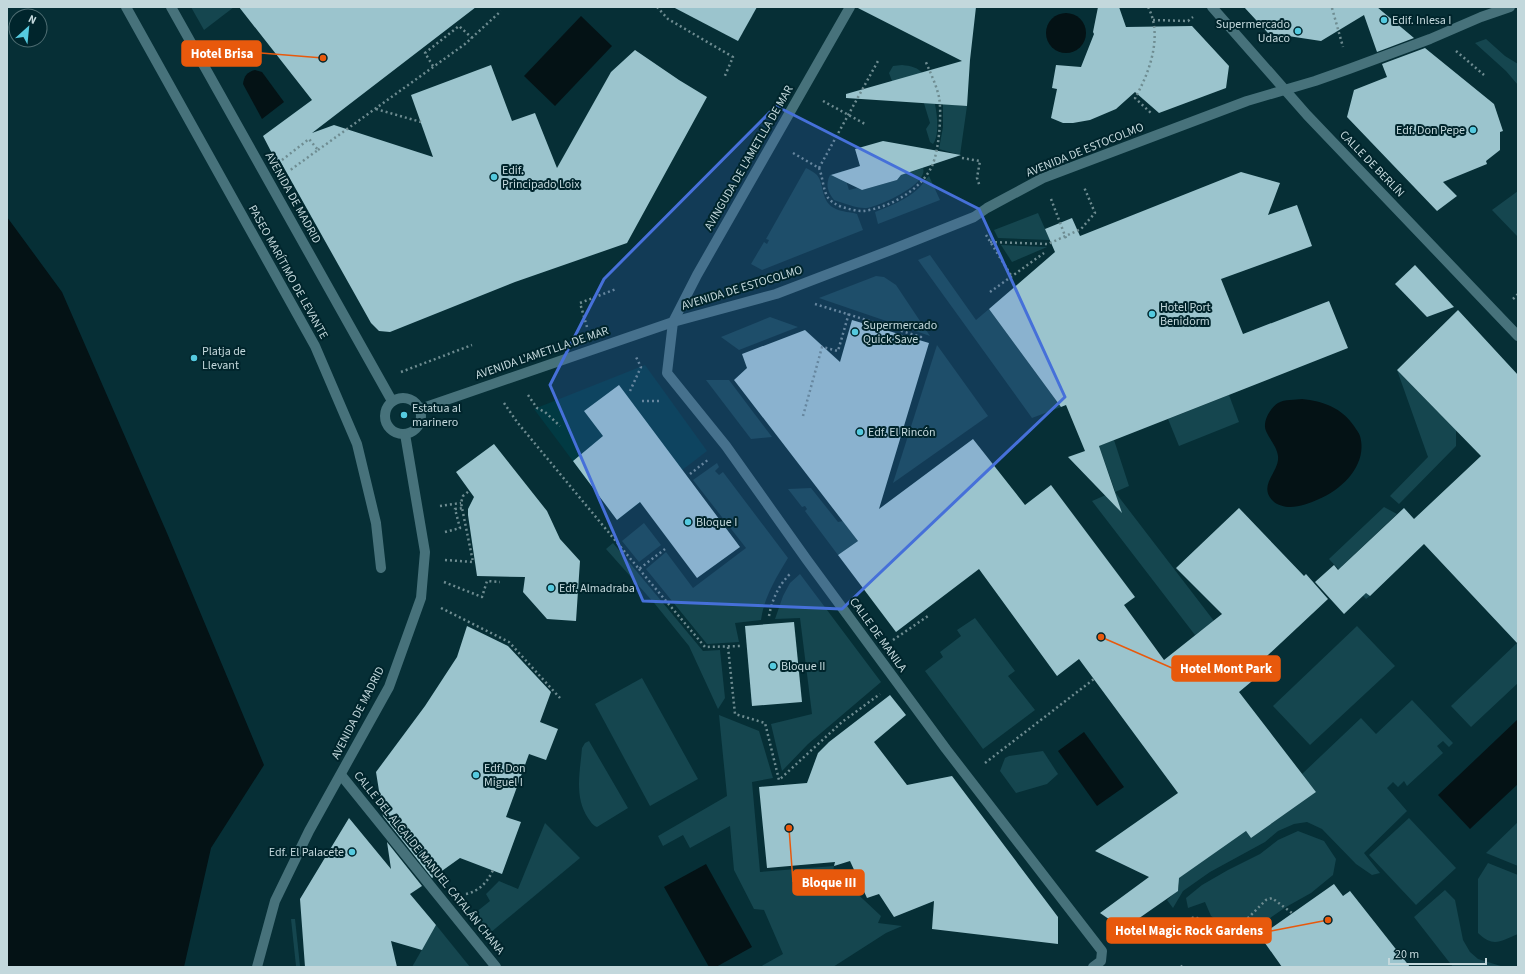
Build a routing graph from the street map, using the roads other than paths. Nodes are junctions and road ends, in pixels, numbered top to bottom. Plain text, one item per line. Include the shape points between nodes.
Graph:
1 (126, 7) edge
2 (170, 7) edge
3 (850, 7) edge
4 (1212, 7) edge
5 (1510, 7) edge
6 (1286, 90) junction
7 (673, 322) junction
8 (1518, 336) edge
9 (392, 401) junction
10 (420, 409) junction
11 (405, 434) junction
12 (381, 568) dead end
13 (341, 775) junction
14 (257, 967) edge
15 (496, 967) edge
16 (1093, 967) edge

1 - 12 street, PASEO MARÍTIMO DE LEVANTE via 315,346 357,444 376,523
2 - 9 street, AVENIDA DE MADRID
3 - 7 street, AVINGUDA DE L'AMETLLA DE MAR via 697,275
4 - 6 street, CALLE DE BERLÍN
5 - 6 street, AVENIDA DE ESTOCOLMO via 1349,69
6 - 7 street, AVENIDA DE ESTOCOLMO via 1247,101 1043,178 974,217 776,294
6 - 8 street, CALLE DE BERLÍN
7 - 10 street, AVENIDA L'AMETLLA DE MAR
7 - 16 street, CALLE DE MANILA via 667,373 726,446 875,653 1102,951 1101,961
9 - 10 street via 397,397 404,397 417,403
9 - 11 street via 385,409 385,420 390,430
10 - 11 street via 422,416 419,426
11 - 13 street, AVENIDA DE MADRID via 425,552 421,598 390,687
13 - 14 street, AVENIDA DE MADRID via 309,831 275,901
13 - 15 street, CALLE DEL ALCALDE MANUEL CATALÁN CHANA

